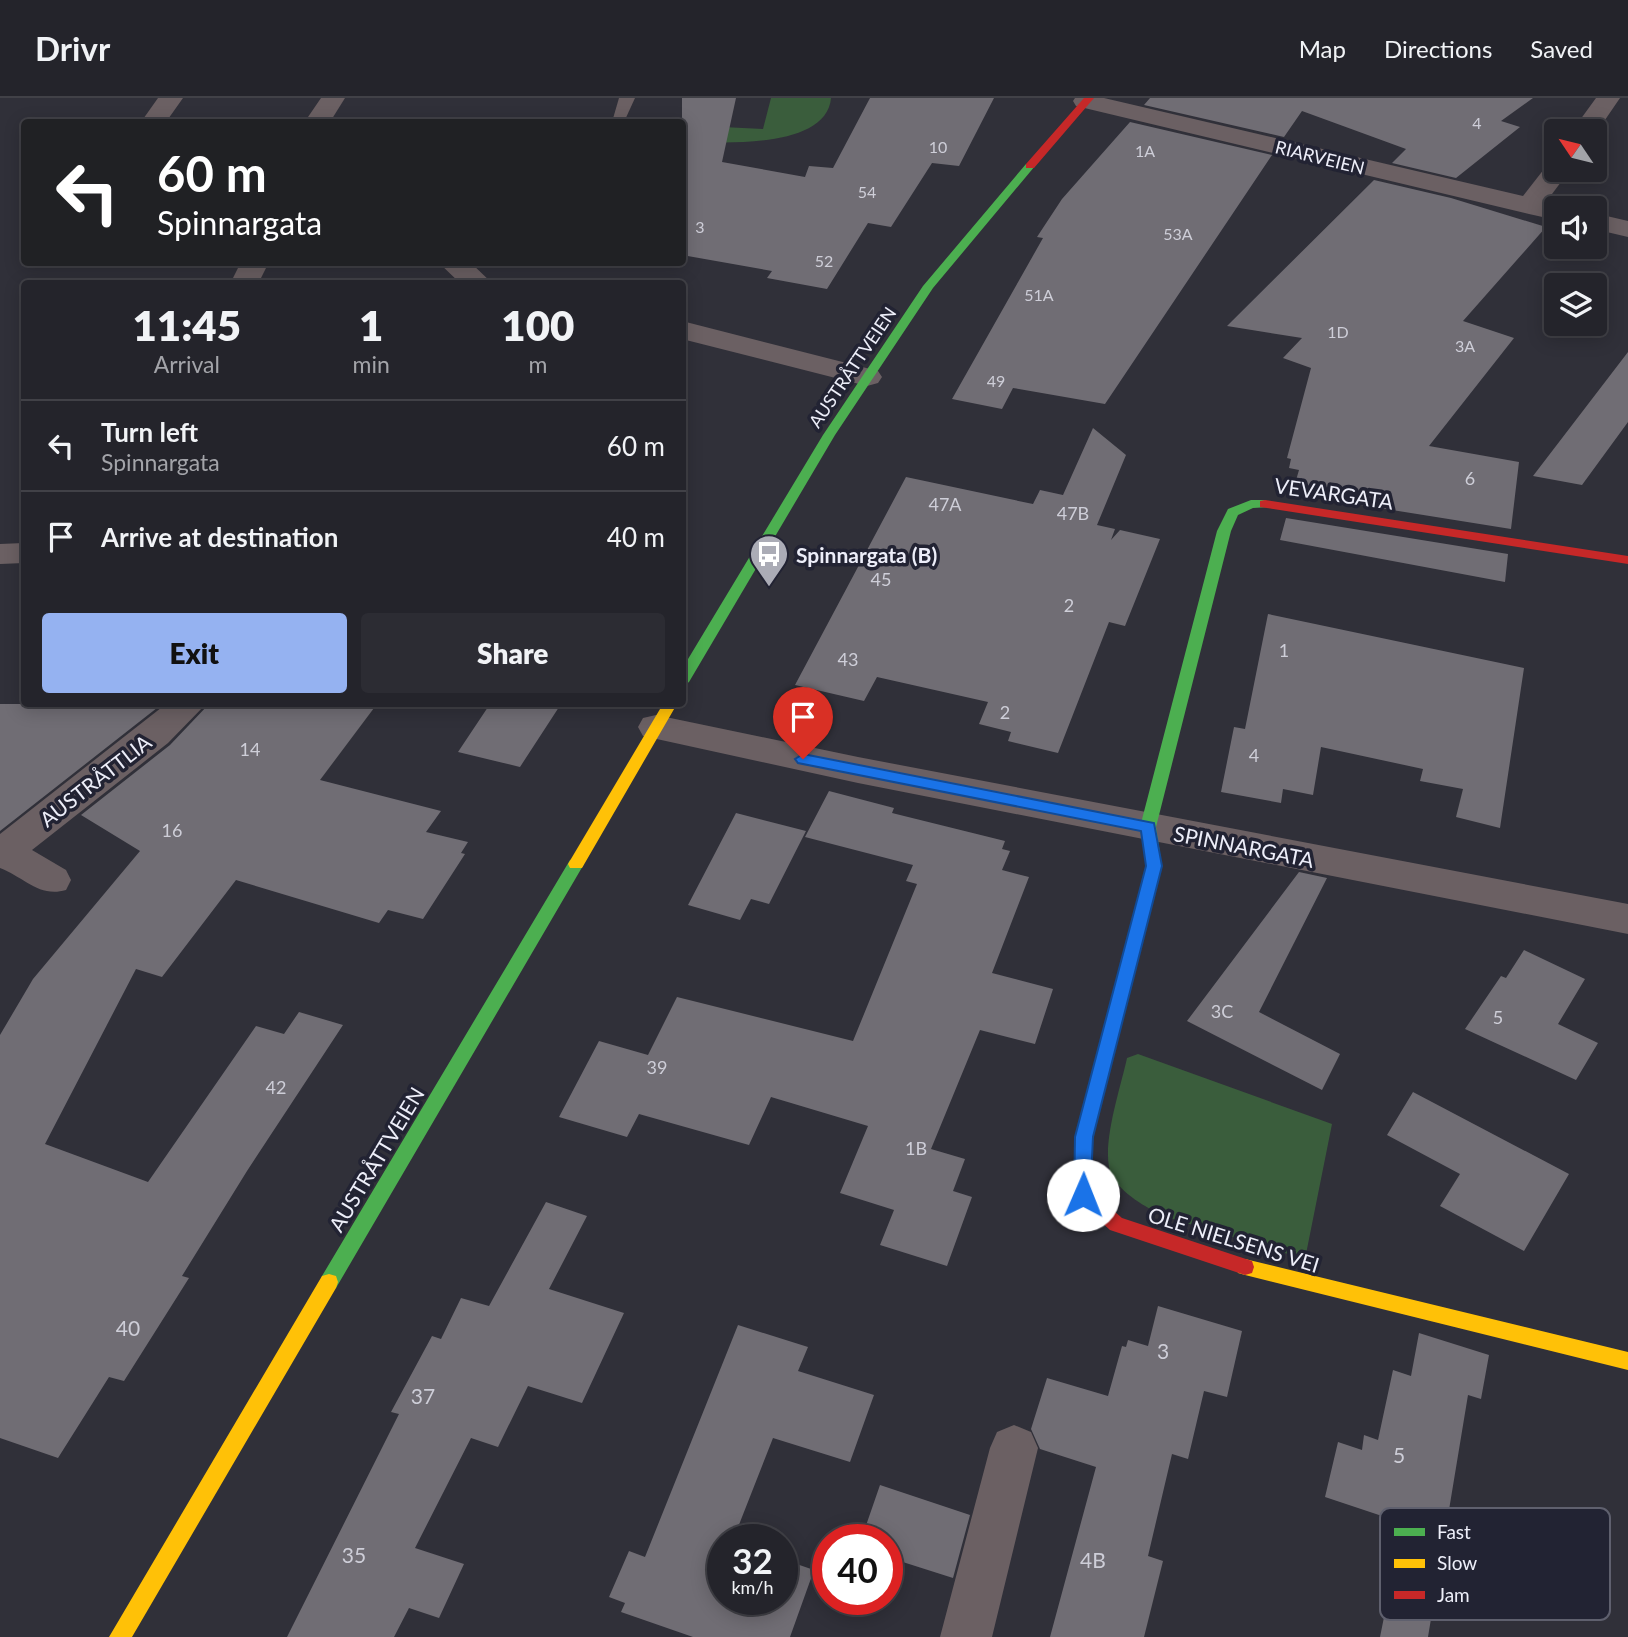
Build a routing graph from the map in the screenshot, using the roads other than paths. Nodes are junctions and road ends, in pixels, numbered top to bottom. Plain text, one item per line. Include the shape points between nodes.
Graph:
1 (171, 98) edge
2 (627, 98) edge
3 (1608, 98) edge
4 (1087, 100) edge
5 (155, 119) edge
6 (618, 119) edge
7 (1593, 119) edge
8 (1548, 182) edge
9 (1529, 206) junction
10 (1544, 209) edge
11 (1607, 224) edge
12 (1628, 229) edge
13 (457, 266) edge
14 (474, 280) edge
15 (686, 331) edge
16 (867, 377) junction
17 (21, 553) edge
18 (0, 554) edge
19 (1628, 560) edge
20 (686, 675) edge
21 (185, 707) edge
22 (663, 715) edge
23 (1148, 827) junction
24 (2, 852) edge
25 (52, 880) dead end
26 (1628, 919) edge
27 (1628, 1362) edge
28 (1014, 1448) dead end
29 (120, 1637) edge
30 (966, 1637) edge

1 - 5 street
2 - 6 lane
3 - 7 street
4 - 9 street, RIARVEIEN
4 - 16 main road, AUSTRÅTTVEIEN via 929,286
8 - 9 street
9 - 10 street, RIARVEIEN
11 - 12 street
13 - 14 street
15 - 16 street
16 - 20 main road, AUSTRÅTTVEIEN
17 - 18 street
19 - 23 main road, VEVARGATA via 1277,504 1251,504 1233,512 1224,531
21 - 24 street, AUSTRÅTTLIA
22 - 23 street, SPINNARGATA
22 - 29 main road, AUSTRÅTTVEIEN
23 - 26 street, SPINNARGATA
23 - 27 main road, OLE NIELSENS VEI via 1154,866 1084,1137 1083,1195 1116,1224 1258,1271
24 - 25 street
28 - 30 street

